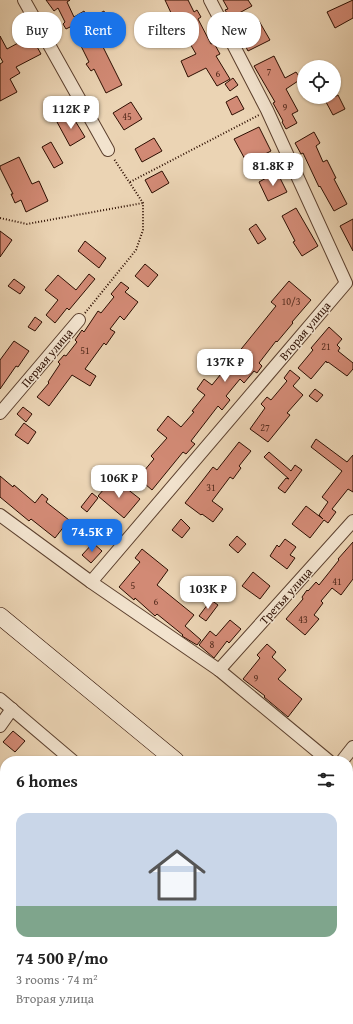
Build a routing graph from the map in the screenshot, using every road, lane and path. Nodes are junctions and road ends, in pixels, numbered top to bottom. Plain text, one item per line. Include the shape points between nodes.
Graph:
1 (24, 0) edge
2 (210, 0) edge
3 (267, 110) junction
4 (108, 150) joint
5 (129, 182) junction
6 (143, 203) junction
7 (0, 218) edge
8 (79, 320) joint
9 (0, 414) edge
10 (0, 515) edge
11 (353, 521) edge
12 (91, 582) junction
13 (0, 616) edge
14 (219, 670) junction
15 (0, 699) edge
16 (12, 709) junction
17 (0, 726) edge
18 (353, 747) edge
19 (66, 756) edge
20 (170, 756) edge
21 (323, 756) edge
22 (346, 756) edge

1 - 4 street
2 - 3 street, Вторая улица
3 - 5 path
3 - 12 street, Вторая улица via 346,283
4 - 5 path
5 - 6 path
6 - 7 path via 27,224
6 - 8 path via 143,230 136,250
8 - 9 street, Первая улица
10 - 12 street
11 - 14 street, Третья улица
12 - 14 street
13 - 20 main road
14 - 21 street
15 - 16 street
16 - 17 street
16 - 19 street
18 - 22 street

